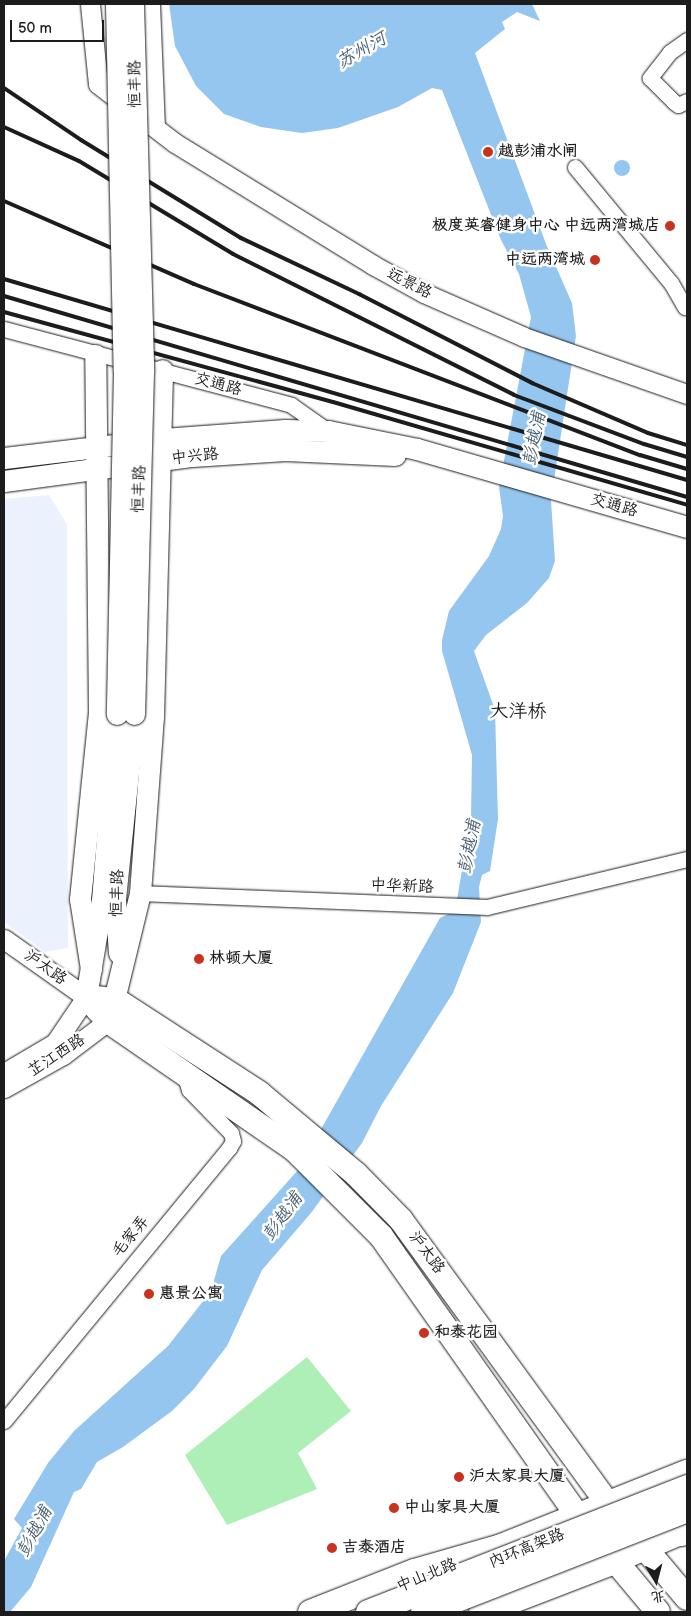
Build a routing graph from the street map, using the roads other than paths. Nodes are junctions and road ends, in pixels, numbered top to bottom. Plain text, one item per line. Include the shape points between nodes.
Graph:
1 (90, 4) edge
2 (116, 4) edge
3 (133, 4) edge
4 (150, 4) edge
5 (687, 40) edge
6 (687, 101) edge
7 (155, 127) junction
8 (574, 167) dead end
9 (685, 307) dead end
10 (4, 329) edge
11 (95, 356) junction
12 (162, 370) junction
13 (687, 394) edge
14 (163, 439) junction
15 (328, 441) junction
16 (95, 448) junction
17 (4, 458) edge
18 (162, 460) junction
19 (94, 470) junction
20 (4, 482) edge
21 (687, 527) edge
22 (125, 714) junction
23 (687, 859) edge
24 (140, 893) junction
25 (4, 939) edge
26 (91, 969) junction
27 (121, 973) junction
28 (86, 997) junction
29 (112, 1010) junction
30 (4, 1073) edge
31 (184, 1075) junction
32 (4, 1088) edge
33 (302, 1141) junction
34 (4, 1421) edge
35 (687, 1472) edge
36 (687, 1487) edge
37 (607, 1503) junction
38 (687, 1508) edge
39 (578, 1515) junction
40 (685, 1531) edge
41 (508, 1544) junction
42 (644, 1548) junction
43 (614, 1561) junction
44 (687, 1598) edge
45 (310, 1612) edge
46 (334, 1612) edge
47 (368, 1612) edge
48 (422, 1612) edge
49 (467, 1612) edge
50 (481, 1612) edge
51 (658, 1612) edge

1 - 7 street, 远景路 via 98,84
2 - 22 main road, 恒丰路, bridge via 124,371
3 - 22 main road, 恒丰路, bridge via 143,372
4 - 7 street
5 - 6 street via 670,52 650,78 678,105
7 - 13 street, 远景路 via 252,192 372,265 449,304 524,337
8 - 9 street via 671,283
10 - 11 street, 交通路
11 - 12 street, 交通路
11 - 16 main road, 恒丰路
12 - 14 main road, 恒丰路
12 - 15 street, 交通路 via 291,405
14 - 15 main road, 中兴路 via 285,430
14 - 16 main road, 中兴路
14 - 18 main road, 恒丰路
15 - 18 main road, 中兴路 via 285,450
15 - 21 main road, 交通路 via 417,449 425,454
16 - 17 main road, 中兴路
16 - 19 main road, 恒丰路
18 - 19 main road, 中兴路
18 - 24 main road, 恒丰路 via 154,717
19 - 20 main road, 中兴路
19 - 26 main road, 恒丰路 via 98,712 80,899
22 - 26 main road, 恒丰路
22 - 27 main road, 恒丰路 via 115,899
23 - 24 street, 中华新路 via 488,907
24 - 27 main road, 恒丰路
25 - 28 street, 沪太路
26 - 28 main road, 恒丰路
27 - 29 main road, 恒丰路
28 - 29 main road, 沪太路
28 - 30 street, 芷江西路 via 55,1043
29 - 31 main road, 沪太路
29 - 32 street, 芷江西路 via 63,1055
29 - 33 main road, 沪太路 via 259,1093
31 - 33 main road, 沪太路
31 - 34 street, 毛家弄 via 189,1090 231,1133 233,1141
33 - 37 main road, 沪太路 via 356,1174 401,1220
33 - 39 main road, 沪太路 via 337,1192 381,1236
35 - 37 main road, 中山北路
36 - 47 highway, 内环高架路, bridge
37 - 39 main road, 中山北路
37 - 42 main road, 沪太路
38 - 48 highway, 内环高架路, bridge
39 - 41 main road, 中山北路
39 - 43 main road, 沪太路
40 - 42 main road
41 - 45 highway via 414,1571
41 - 46 main road, 中山北路
42 - 43 main road
42 - 44 main road, 沪太路
43 - 49 main road
43 - 50 highway
43 - 51 main road, 沪太路

